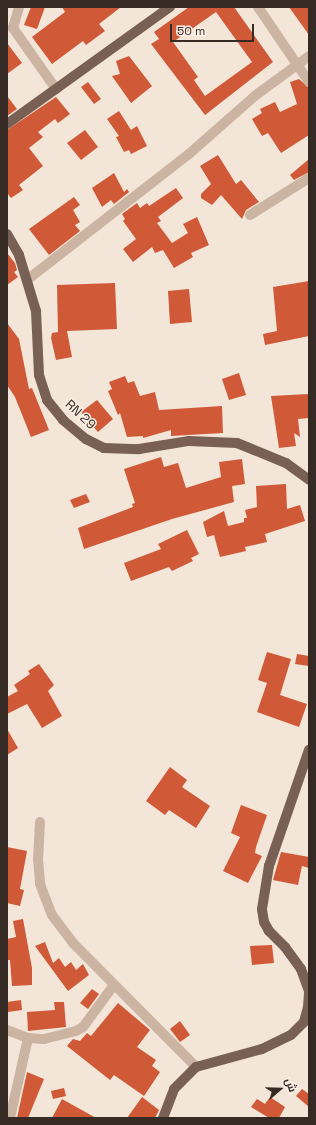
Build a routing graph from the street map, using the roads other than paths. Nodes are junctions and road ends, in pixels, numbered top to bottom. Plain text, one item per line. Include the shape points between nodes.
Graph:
1 (18, 7) edge
2 (170, 7) edge
3 (258, 7) edge
4 (309, 56) edge
5 (298, 63) junction
6 (309, 82) edge
7 (56, 89) junction
8 (7, 124) edge
9 (309, 178) edge
10 (250, 215) dead end
11 (7, 234) edge
12 (28, 280) junction
13 (309, 480) edge
14 (309, 750) edge
15 (40, 822) dead end
16 (114, 985) junction
17 (7, 1030) edge
18 (28, 1038) junction
19 (196, 1067) junction
20 (10, 1118) edge
21 (163, 1118) edge

1 - 7 street via 13,28
2 - 7 main road
3 - 5 street
4 - 5 street
5 - 6 street
5 - 12 street via 189,154
7 - 8 main road
9 - 10 street
11 - 12 main road, RN 29 / RN 29
12 - 13 main road, RN 29 / RN 29 via 36,311 39,375 47,400 63,420 86,439 104,448 139,449 189,441 237,443 286,463
14 - 19 main road via 269,866 262,909 264,922 269,931 301,969 309,991 304,1022 291,1035 262,1049
15 - 16 street via 40,884 52,915 74,944
16 - 18 street via 83,1027 44,1039
16 - 19 street
17 - 18 street
18 - 20 street
19 - 21 main road via 174,1089

